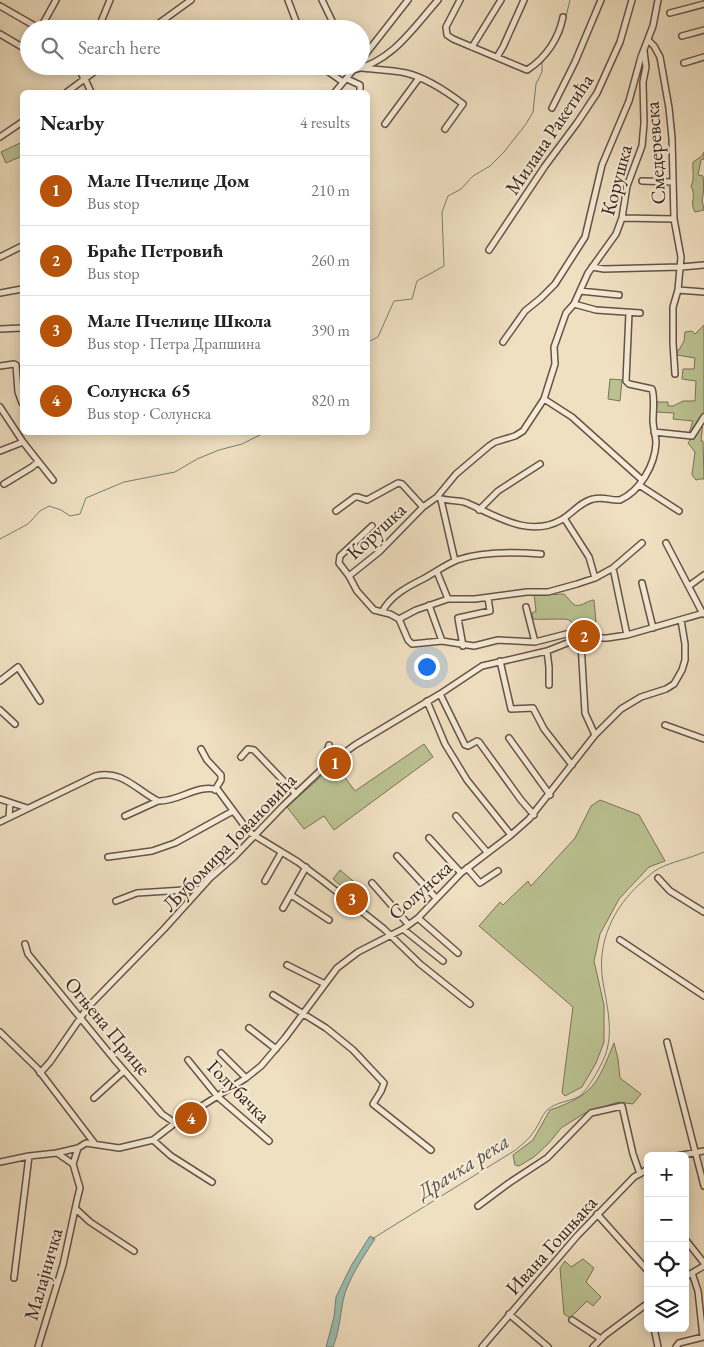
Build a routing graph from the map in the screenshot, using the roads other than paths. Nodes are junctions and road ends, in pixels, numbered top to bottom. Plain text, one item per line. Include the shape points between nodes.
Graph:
1 (56, 0) edge
2 (110, 0) edge
3 (178, 0) edge
4 (288, 0) edge
5 (322, 0) edge
6 (408, 0) edge
7 (438, 0) edge
8 (460, 0) edge
9 (501, 0) edge
10 (524, 0) edge
11 (601, 0) edge
12 (632, 0) edge
13 (658, 0) edge
14 (188, 2) edge
15 (704, 4) edge
16 (0, 6) edge
17 (670, 13) dead end
18 (563, 17) dead end
19 (24, 20) edge
20 (45, 20) edge
21 (102, 20) edge
22 (164, 20) edge
23 (296, 20) edge
24 (332, 20) edge
25 (704, 30) edge
26 (0, 34) edge
27 (682, 36) dead end
28 (648, 40) junction
29 (20, 46) edge
30 (370, 47) edge
31 (472, 47) junction
32 (644, 51) junction
33 (497, 57) junction
34 (704, 57) edge
35 (684, 63) dead end
36 (370, 64) edge
37 (370, 69) edge
38 (82, 75) edge
39 (85, 75) edge
40 (88, 75) edge
41 (336, 75) edge
42 (349, 75) edge
43 (84, 78) junction
44 (419, 78) junction
45 (345, 80) junction
46 (69, 90) edge
47 (90, 90) edge
48 (336, 90) edge
49 (360, 90) edge
50 (552, 108) dead end
51 (20, 123) edge
52 (385, 124) dead end
53 (445, 129) dead end
54 (0, 137) edge
55 (642, 181) dead end
56 (673, 182) junction
57 (622, 218) junction
58 (674, 219) junction
59 (20, 247) edge
60 (489, 250) dead end
61 (0, 257) edge
62 (704, 264) edge
63 (592, 267) junction
64 (680, 267) junction
65 (20, 289) edge
66 (678, 290) junction
67 (580, 291) junction
68 (704, 292) edge
69 (0, 293) edge
70 (619, 295) dead end
71 (574, 304) junction
72 (629, 313) junction
73 (640, 313) dead end
74 (20, 328) edge
75 (0, 329) edge
76 (503, 342) dead end
77 (0, 366) edge
78 (675, 374) dead end
79 (20, 397) edge
80 (544, 399) junction
81 (0, 407) edge
82 (3, 416) edge
83 (704, 417) edge
84 (654, 432) junction
85 (23, 442) junction
86 (0, 451) edge
87 (38, 462) junction
88 (540, 464) dead end
89 (53, 480) dead end
90 (642, 480) junction
91 (4, 484) dead end
92 (639, 485) junction
93 (439, 498) junction
94 (424, 507) junction
95 (480, 510) junction
96 (336, 511) dead end
97 (679, 511) dead end
98 (564, 518) junction
99 (372, 526) dead end
100 (642, 543) dead end
101 (666, 544) dead end
102 (541, 554) dead end
103 (455, 561) junction
104 (614, 568) junction
105 (437, 572) junction
106 (704, 575) edge
107 (349, 576) junction
108 (595, 578) junction
109 (642, 584) dead end
110 (689, 586) junction
111 (488, 598) junction
112 (448, 599) junction
113 (429, 605) junction
114 (704, 606) edge
115 (526, 607) dead end
116 (382, 612) junction
117 (703, 613) edge
118 (399, 619) junction
119 (681, 620) junction
120 (653, 628) junction
121 (627, 635) junction
122 (580, 638) junction
123 (442, 641) junction
124 (535, 642) junction
125 (463, 646) junction
126 (547, 651) junction
127 (500, 661) junction
128 (0, 681) edge
129 (549, 685) dead end
130 (440, 694) junction
131 (40, 701) dead end
132 (427, 701) junction
133 (0, 710) edge
134 (14, 724) dead end
135 (665, 725) dead end
136 (595, 735) junction
137 (509, 738) dead end
138 (704, 739) edge
139 (329, 745) dead end
140 (202, 749) dead end
141 (325, 756) junction
142 (241, 757) dead end
143 (335, 760) junction
144 (572, 765) junction
145 (320, 770) junction
146 (215, 790) junction
147 (296, 794) junction
148 (550, 795) junction
149 (0, 799) edge
150 (158, 801) junction
151 (10, 802) junction
152 (28, 808) junction
153 (233, 811) junction
154 (534, 815) junction
155 (125, 816) dead end
156 (456, 816) dead end
157 (9, 817) junction
158 (0, 822) edge
159 (511, 835) junction
160 (254, 836) junction
161 (429, 838) dead end
162 (488, 852) junction
163 (281, 853) junction
164 (397, 856) dead end
165 (108, 857) dead end
166 (306, 867) junction
167 (467, 868) junction
168 (498, 871) dead end
169 (461, 873) junction
170 (658, 878) dead end
171 (264, 881) dead end
172 (372, 883) dead end
173 (200, 889) junction
174 (291, 895) junction
175 (436, 898) junction
176 (116, 901) dead end
177 (283, 908) dead end
178 (704, 912) edge
179 (418, 918) junction
180 (329, 920) dead end
181 (408, 924) junction
182 (403, 929) junction
183 (390, 936) junction
184 (620, 940) dead end
185 (25, 944) dead end
186 (458, 953) dead end
187 (444, 961) dead end
188 (287, 965) dead end
189 (325, 984) junction
190 (273, 995) dead end
191 (704, 996) edge
192 (470, 1004) dead end
193 (303, 1014) junction
194 (80, 1017) junction
195 (249, 1028) dead end
196 (0, 1032) edge
197 (667, 1042) dead end
198 (276, 1049) junction
199 (221, 1053) dead end
200 (188, 1060) dead end
201 (124, 1071) junction
202 (40, 1073) junction
203 (246, 1078) junction
204 (218, 1097) junction
205 (94, 1098) dead end
206 (175, 1123) junction
207 (154, 1140) junction
208 (269, 1141) dead end
209 (95, 1145) junction
210 (78, 1148) junction
211 (431, 1150) dead end
212 (704, 1151) edge
213 (694, 1152) junction
214 (57, 1153) junction
215 (689, 1153) edge
216 (29, 1156) junction
217 (0, 1162) edge
218 (73, 1164) junction
219 (644, 1172) edge
220 (640, 1174) junction
221 (212, 1182) dead end
222 (704, 1186) edge
223 (478, 1206) dead end
224 (76, 1209) junction
225 (597, 1214) junction
226 (687, 1242) edge
227 (134, 1251) dead end
228 (704, 1264) edge
229 (644, 1266) edge
230 (692, 1272) junction
231 (689, 1274) edge
232 (14, 1278) dead end
233 (644, 1308) edge
234 (509, 1314) junction
235 (572, 1320) dead end
236 (655, 1332) edge
237 (704, 1337) edge
238 (601, 1339) junction
239 (38, 1347) edge
240 (482, 1347) edge
241 (548, 1347) edge
242 (593, 1347) edge
243 (658, 1347) edge
244 (676, 1347) edge

1 - 20 street
2 - 21 street
3 - 14 street
4 - 23 street
5 - 24 street
6 - 30 street
7 - 36 street via 402,42
8 - 31 street via 446,33
9 - 31 street
10 - 33 street
11 - 50 street
12 - 60 street, Милана Ракетића via 620,42 597,93
13 - 28 street
14 - 22 street
15 - 17 street
16 - 19 street
18 - 33 street via 553,44 529,70
25 - 27 street
26 - 29 street
28 - 32 street
28 - 56 street, Смедеревска via 659,53 664,81 672,138
31 - 33 street
32 - 57 street, Корушка via 642,146 627,186
32 - 76 street via 630,101 602,165 585,237 555,284 525,310
34 - 35 street
37 - 44 street via 408,73
38 - 43 street
39 - 43 street
40 - 43 street
41 - 45 street
42 - 45 street
43 - 46 street
43 - 47 street
44 - 52 street
44 - 53 street via 463,104
45 - 48 street
45 - 49 street via 360,85
51 - 54 street
55 - 56 street
56 - 58 street, Смедеревска
57 - 58 street
57 - 63 street, Корушка via 616,234
58 - 64 street, Смедеревска via 680,246
59 - 61 street
62 - 64 street
63 - 64 street
63 - 67 street, Корушка
64 - 66 street, Смедеревска
65 - 69 street
66 - 68 street
66 - 78 street, Смедеревска via 674,307
67 - 70 street
67 - 71 street, Корушка
71 - 72 street
71 - 80 street, Корушка via 566,313 555,344 555,364
72 - 73 street
72 - 84 street via 626,381 652,389
74 - 75 street
77 - 79 street via 16,366
80 - 90 street via 572,417
80 - 93 street, Корушка via 523,431 489,446 456,474
81 - 82 street
82 - 85 street
83 - 84 street via 692,436
84 - 90 street via 654,453
85 - 86 street
85 - 87 street
87 - 89 street
87 - 91 street
88 - 95 street via 498,491
90 - 92 street
92 - 97 street
92 - 98 street via 620,500 602,497 584,502
93 - 94 street, Корушка
93 - 95 street via 463,502
93 - 103 street
94 - 96 street, Корушка via 398,483 367,500 355,497
94 - 107 street, Корушка via 379,552
95 - 98 street via 527,526 548,526
98 - 108 street via 589,557
99 - 107 street via 340,556 338,563
100 - 104 street
101 - 110 street
102 - 103 street via 510,553
103 - 105 street
104 - 108 street
104 - 121 street
105 - 112 street
105 - 116 street via 410,585 387,603
106 - 110 street
107 - 116 street via 370,607
108 - 111 street via 548,592
109 - 120 street
110 - 117 street
111 - 112 street
111 - 125 street via 490,611 458,618
112 - 113 street
113 - 118 street
113 - 123 street
114 - 117 street
115 - 124 street
116 - 118 street
117 - 119 street, Љубомира Јовановића
118 - 123 street via 412,644
119 - 120 street, Љубомира Јовановића
119 - 136 street, Солунска via 685,654 684,666 676,681 666,689 641,697 621,709
120 - 121 street, Љубомира Јовановића
121 - 122 street, Љубомира Јовановића
122 - 124 street via 567,633
122 - 126 street, Љубомира Јовановића
122 - 136 street via 585,713
123 - 125 street
124 - 125 street via 498,640 478,646
126 - 127 street, Љубомира Јовановића
126 - 129 street
127 - 130 street, Љубомира Јовановића via 478,668
127 - 144 street via 511,708 533,708 544,730
128 - 131 street via 18,667
130 - 132 street, Љубомира Јовановића
130 - 154 street via 465,745 479,742
132 - 143 street, Љубомира Јовановића
132 - 159 street via 445,744 466,780
133 - 134 street
135 - 138 street
136 - 144 street, Солунска
137 - 148 street
139 - 141 street
140 - 146 street via 221,775
141 - 143 street
141 - 145 street
142 - 147 street via 248,749 254,750
143 - 145 street, Љубомира Јовановића
144 - 148 street, Солунска
145 - 147 street, Љубомира Јовановића
146 - 150 street via 204,788
146 - 153 street via 222,793
147 - 160 street, Љубомира Јовановића
148 - 154 street, Солунска
149 - 151 street
150 - 152 street via 123,777 104,773
150 - 155 street
151 - 152 street
151 - 157 street
152 - 157 street
153 - 160 street
153 - 165 street via 174,843 152,851
154 - 159 street, Солунска
156 - 162 street
157 - 158 street
159 - 162 street, Солунска
160 - 163 street
160 - 173 street, Љубомира Јовановића
161 - 169 street
162 - 167 street, Солунска
163 - 166 street
163 - 171 street
164 - 175 street
166 - 174 street
166 - 183 street
167 - 168 street via 480,883
167 - 169 street, Солунска
169 - 175 street, Солунска
170 - 178 street via 670,891
172 - 181 street
173 - 176 street via 138,894
173 - 194 street, Љубомира Јовановића
174 - 177 street
174 - 180 street
175 - 179 street, Солунска
179 - 181 street, Солунска
179 - 186 street
181 - 182 street, Солунска
182 - 183 street, Солунска
182 - 187 street
183 - 189 street, Солунска via 352,956
183 - 192 street
184 - 191 street
185 - 194 street, Огњена Прице via 28,954
188 - 189 street
189 - 193 street, Солунска
190 - 193 street
193 - 198 street, Солунска
193 - 211 street via 353,1050 384,1083 373,1104
194 - 201 street, Огњена Прице
194 - 202 street, Љубомира Јовановића
195 - 198 street
196 - 202 street
197 - 213 street
198 - 203 street, Солунска
199 - 203 street
200 - 204 street, Голубачка
201 - 205 street
201 - 206 street, Огњена Прице via 162,1114
202 - 209 street
203 - 204 street, Солунска
204 - 206 street, Солунска
204 - 208 street, Голубачка
206 - 207 street, Солунска
207 - 209 street, Солунска via 119,1148
207 - 221 street via 171,1156
209 - 210 street, Солунска via 86,1143
210 - 214 street, Солунска
210 - 218 street
212 - 213 street
213 - 215 street
213 - 222 street
214 - 216 street, Солунска
214 - 218 street
216 - 217 street, Солунска
216 - 232 street
218 - 224 street, Малајничка via 80,1188
219 - 220 street, Ивана Гошњака
220 - 223 street via 632,1154 622,1106 591,1114 548,1158
220 - 225 street, Ивана Гошњака
224 - 227 street
224 - 239 street, Малајничка
225 - 229 street
225 - 234 street, Ивана Гошњака
226 - 228 street
228 - 230 street
230 - 231 street
230 - 237 street
233 - 238 street
234 - 240 street, Ивана Гошњака
234 - 241 street
235 - 238 street
236 - 243 street
237 - 244 street via 679,1343
238 - 242 street

